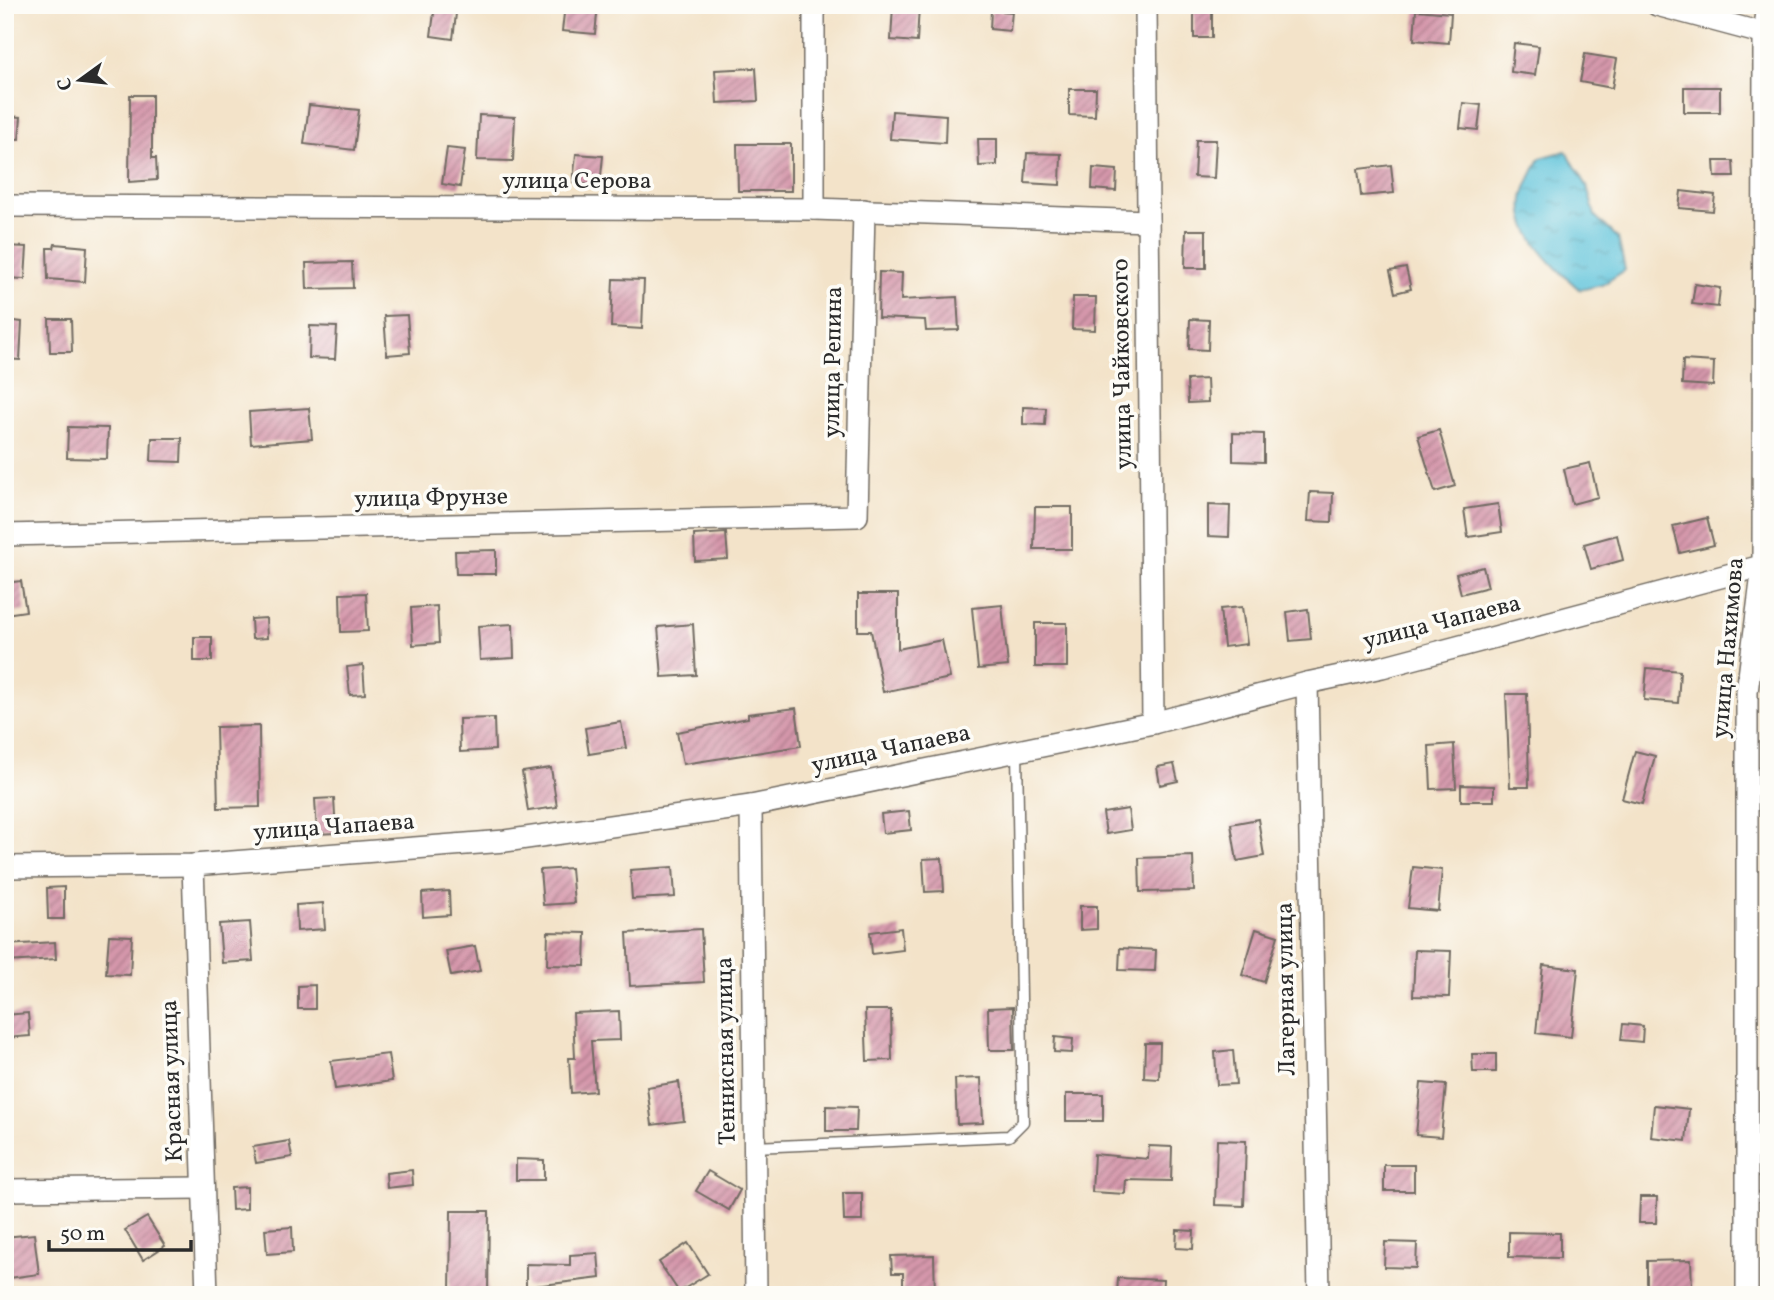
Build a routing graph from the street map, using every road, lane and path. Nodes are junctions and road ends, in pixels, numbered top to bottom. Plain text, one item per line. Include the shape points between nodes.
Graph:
1 (814, 5) edge
2 (1146, 5) edge
3 (1657, 5) edge
4 (1768, 5) edge
5 (1767, 35) edge
6 (5, 206) edge
7 (814, 209) junction
8 (863, 210) junction
9 (1148, 221) junction
10 (857, 516) joint
11 (5, 536) edge
12 (1766, 565) edge
13 (1307, 683) junction
14 (1153, 723) junction
15 (1017, 750) junction
16 (751, 806) junction
17 (193, 865) junction
18 (5, 867) edge
19 (754, 1147) junction
20 (203, 1188) junction
21 (5, 1190) edge
22 (207, 1295) edge
23 (756, 1295) edge
24 (1319, 1295) edge
25 (1747, 1295) edge

1 - 7 street
2 - 9 street, улица Чайковского
3 - 5 street
4 - 5 street, улица Нахимова
5 - 12 street, улица Нахимова
6 - 7 street, улица Серова
7 - 8 street, улица Серова
8 - 9 street, улица Серова
8 - 10 street, улица Репина
9 - 14 street, улица Чайковского
10 - 11 street, улица Фрунзе
12 - 13 street, улица Чапаева
12 - 25 street, улица Нахимова via 1747,692
13 - 14 street, улица Чапаева
13 - 24 street, Лагерная улица
14 - 15 street, улица Чапаева
15 - 16 street, улица Чапаева
15 - 19 lane via 1023,1122 1009,1136
16 - 17 street, улица Чапаева via 505,841
16 - 19 street, Теннисная улица
17 - 18 street, улица Чапаева
17 - 20 street, Красная улица
19 - 23 street, Теннисная улица
20 - 21 street
20 - 22 street, Красная улица

